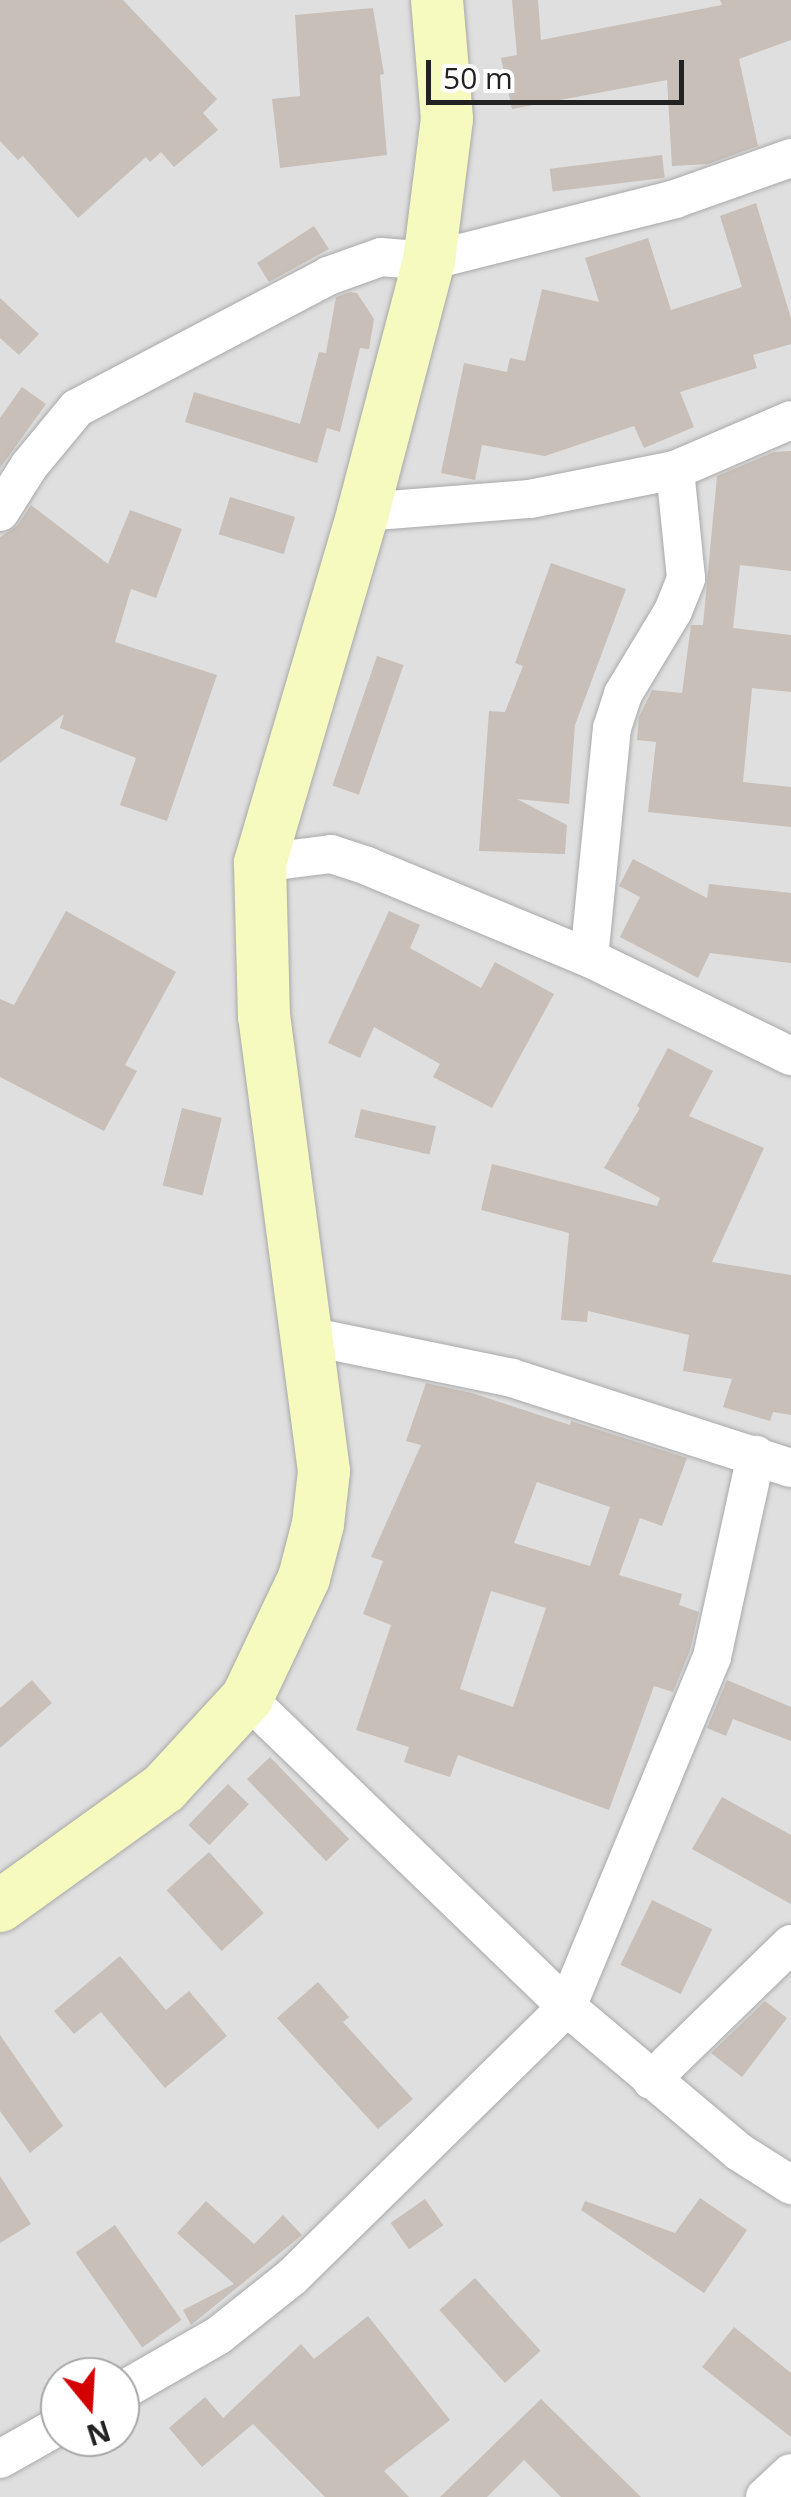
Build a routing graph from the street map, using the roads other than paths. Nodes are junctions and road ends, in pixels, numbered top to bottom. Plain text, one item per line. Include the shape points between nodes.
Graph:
1 (437, 0) edge
2 (791, 158) edge
3 (429, 260) junction
4 (791, 420) edge
5 (675, 470) junction
6 (0, 512) edge
7 (364, 512) junction
8 (260, 864) junction
9 (589, 958) junction
10 (791, 1056) edge
11 (308, 1336) junction
12 (756, 1455) junction
13 (791, 1468) edge
14 (247, 1698) junction
15 (0, 1906) edge
16 (791, 1944) edge
17 (567, 2006) junction
18 (651, 2080) junction
19 (791, 2185) edge
20 (140, 2380) edge
21 (40, 2437) edge
22 (0, 2459) edge
23 (791, 2473) edge
24 (764, 2497) edge

1 - 3 street via 447,119
2 - 3 street via 675,199
3 - 6 street via 381,257 328,276 102,393 58,428
3 - 7 street
4 - 5 street
5 - 7 street via 530,499
5 - 9 street via 686,578 623,694 612,728
7 - 8 street
8 - 9 street via 330,854
8 - 11 street via 264,1018
9 - 10 street
11 - 12 street via 512,1378
11 - 14 street via 324,1471 318,1524 304,1578
12 - 13 street
12 - 17 street via 712,1657
14 - 15 street via 164,1788
14 - 17 street
16 - 18 street
17 - 18 street
17 - 20 street via 292,2277 218,2335
18 - 19 street
21 - 22 street
23 - 24 street

